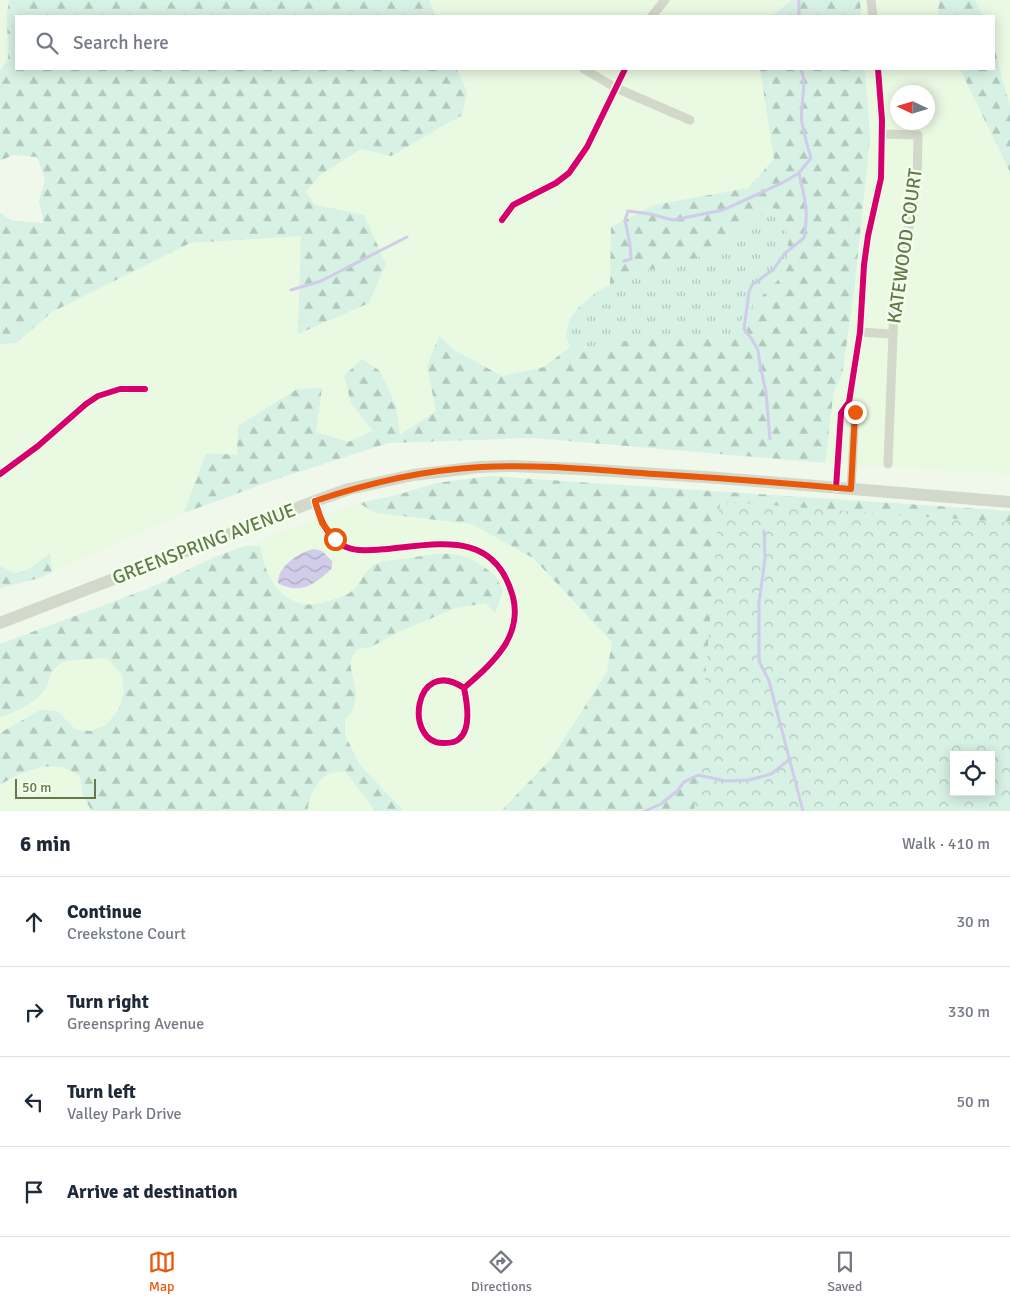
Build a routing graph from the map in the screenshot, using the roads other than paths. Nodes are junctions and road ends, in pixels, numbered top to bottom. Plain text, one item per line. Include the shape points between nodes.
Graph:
1 (665, 0) edge
2 (871, 0) edge
3 (653, 15) edge
4 (873, 15) edge
5 (586, 70) edge
6 (625, 70) edge
7 (878, 70) edge
8 (616, 88) junction
9 (690, 120) dead end
10 (882, 134) junction
11 (502, 220) dead end
12 (860, 332) junction
13 (892, 334) junction
14 (145, 389) dead end
15 (849, 402) junction
16 (888, 464) dead end
17 (0, 474) edge
18 (836, 488) junction
19 (851, 489) junction
20 (315, 501) junction
21 (1010, 502) edge
22 (0, 623) edge
23 (464, 688) junction

1 - 3 street
2 - 4 street
5 - 8 street
6 - 8 street
7 - 10 street
8 - 9 street
8 - 11 street via 569,173 514,205
10 - 12 street via 881,178 864,265
10 - 13 street, KATEWOOD COURT via 918,135 917,183 898,281
12 - 13 street, KATEWOOD COURT
12 - 15 street
13 - 16 street, KATEWOOD COURT
14 - 17 street via 120,389 98,396
15 - 18 street via 841,413
15 - 19 street via 855,412
18 - 19 main road, GREENSPRING AVENUE
18 - 20 main road, GREENSPRING AVENUE via 580,468 512,466 413,475 349,489
19 - 21 main road, GREENSPRING AVENUE
20 - 22 main road, GREENSPRING AVENUE
20 - 23 street via 322,523 345,546 357,550 378,550 461,544 494,561 510,585 514,600 513,629 503,650
23 - 23 street via 447,680 438,680 420,697 420,727 434,743 450,743 459,740 464,733 467,723

